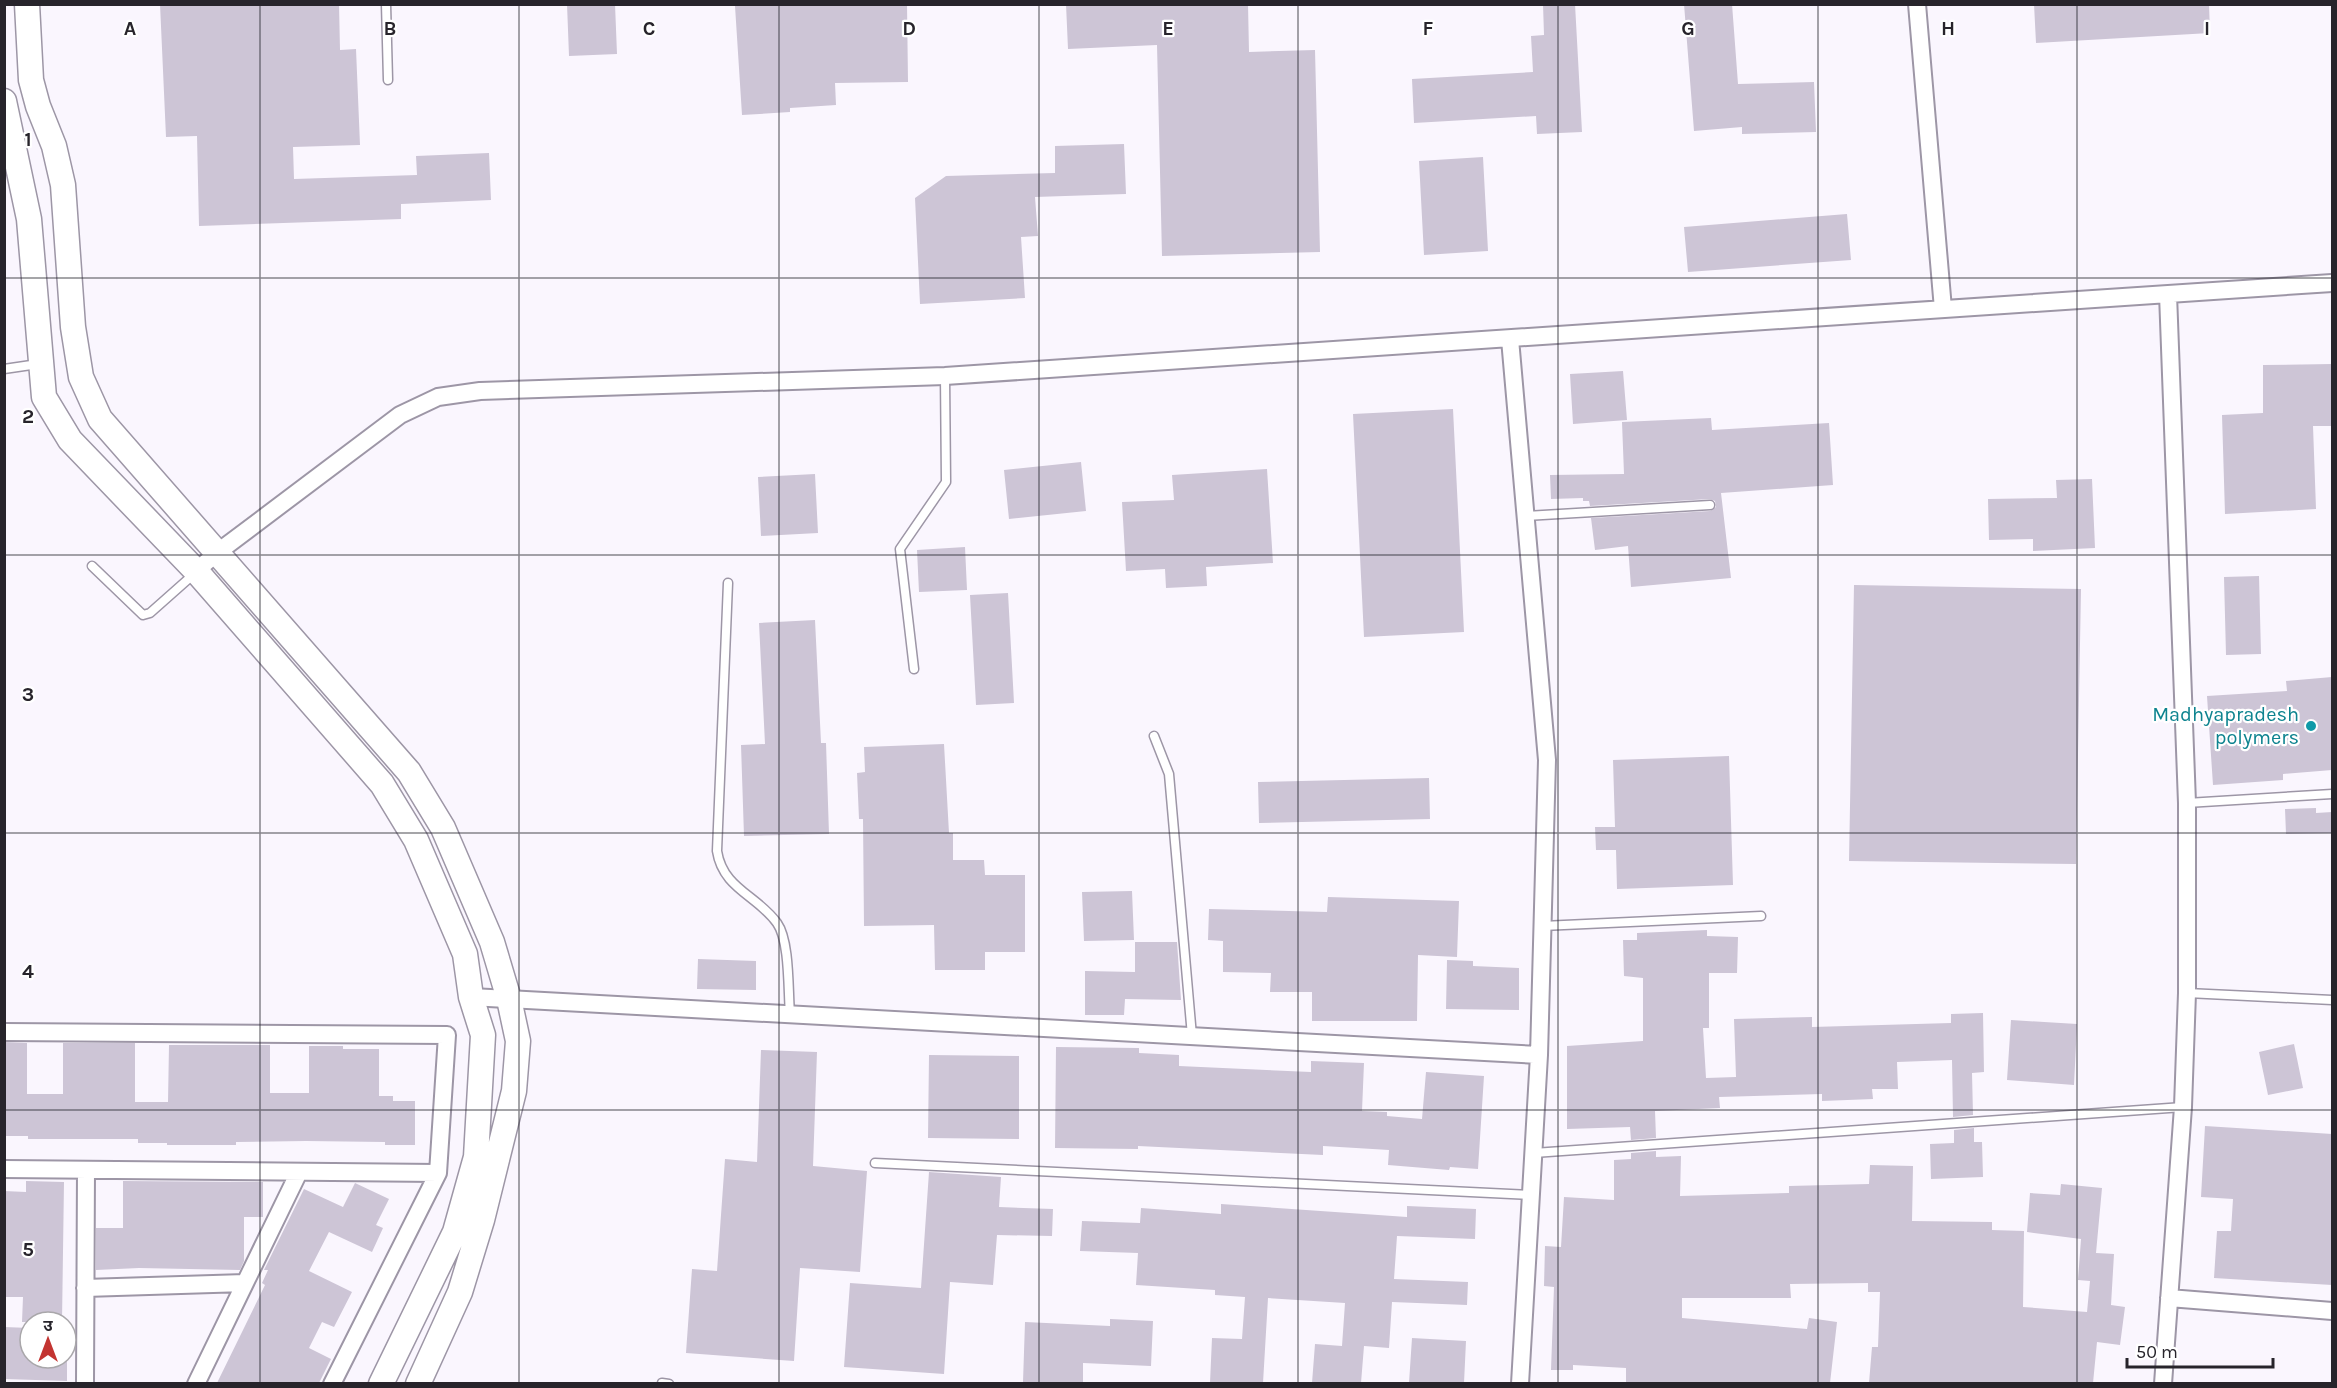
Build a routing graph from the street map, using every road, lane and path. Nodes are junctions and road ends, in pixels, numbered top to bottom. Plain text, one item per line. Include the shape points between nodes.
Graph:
1 (27, 4) edge
2 (386, 4) edge
3 (1917, 4) edge
4 (388, 80) dead end
5 (4, 101) edge
6 (10, 160) edge
7 (2332, 283) edge
8 (2168, 294) junction
9 (1943, 309) junction
10 (1510, 339) junction
11 (41, 363) junction
12 (4, 369) edge
13 (945, 376) junction
14 (1710, 505) dead end
15 (1526, 516) junction
16 (218, 552) junction
17 (92, 566) dead end
18 (196, 571) junction
19 (728, 583) dead end
20 (914, 669) dead end
21 (1154, 736) dead end
22 (2332, 794) edge
23 (2187, 803) junction
24 (1761, 915) dead end
25 (1542, 926) junction
26 (2187, 993) junction
27 (471, 997) junction
28 (509, 999) junction
29 (2332, 1000) edge
30 (790, 1014) junction
31 (4, 1032) edge
32 (1192, 1036) junction
33 (1539, 1055) junction
34 (2183, 1107) junction
35 (1534, 1153) junction
36 (875, 1163) dead end
37 (4, 1169) edge
38 (86, 1170) junction
39 (299, 1172) junction
40 (438, 1173) junction
41 (1530, 1195) junction
42 (245, 1283) junction
43 (85, 1288) junction
44 (2169, 1298) junction
45 (2332, 1311) edge
46 (85, 1383) edge
47 (196, 1383) edge
48 (332, 1383) edge
49 (381, 1383) edge
50 (418, 1383) edge
51 (662, 1383) edge
52 (669, 1383) edge
53 (1520, 1383) edge
54 (2163, 1383) edge

1 - 16 street via 31,80 63,185 73,327 81,377 100,419
2 - 4 lane
3 - 9 street
5 - 6 street
6 - 11 street via 29,219
7 - 8 street
8 - 9 street
8 - 23 street
9 - 10 street
10 - 13 street
10 - 15 street
11 - 12 lane
11 - 18 street via 44,397 70,440
13 - 16 street via 480,391 438,397 400,415
13 - 20 lane via 946,482 900,549
14 - 15 lane
15 - 25 street via 1547,760
16 - 18 street
16 - 28 street via 409,772 443,828 492,942
17 - 18 lane via 143,615
18 - 27 street via 382,784 416,840 465,954
19 - 30 lane via 719,865 727,878 778,925 784,943
21 - 32 lane via 1169,774
22 - 23 lane
23 - 26 street
24 - 25 lane
25 - 33 street
26 - 29 lane
26 - 34 street
27 - 28 street
27 - 49 street via 483,1035 476,1157 455,1232
28 - 30 street
28 - 50 street via 518,1041 514,1091 460,1292
30 - 32 street
31 - 40 street via 447,1035
32 - 33 street
33 - 35 street
34 - 35 lane
34 - 44 street
35 - 41 street
36 - 41 lane
37 - 38 street
38 - 39 street
38 - 43 street
39 - 40 street
39 - 42 street
40 - 48 street
41 - 53 street
42 - 43 street
42 - 47 street
43 - 46 street
44 - 45 street
44 - 54 street
51 - 52 lane

